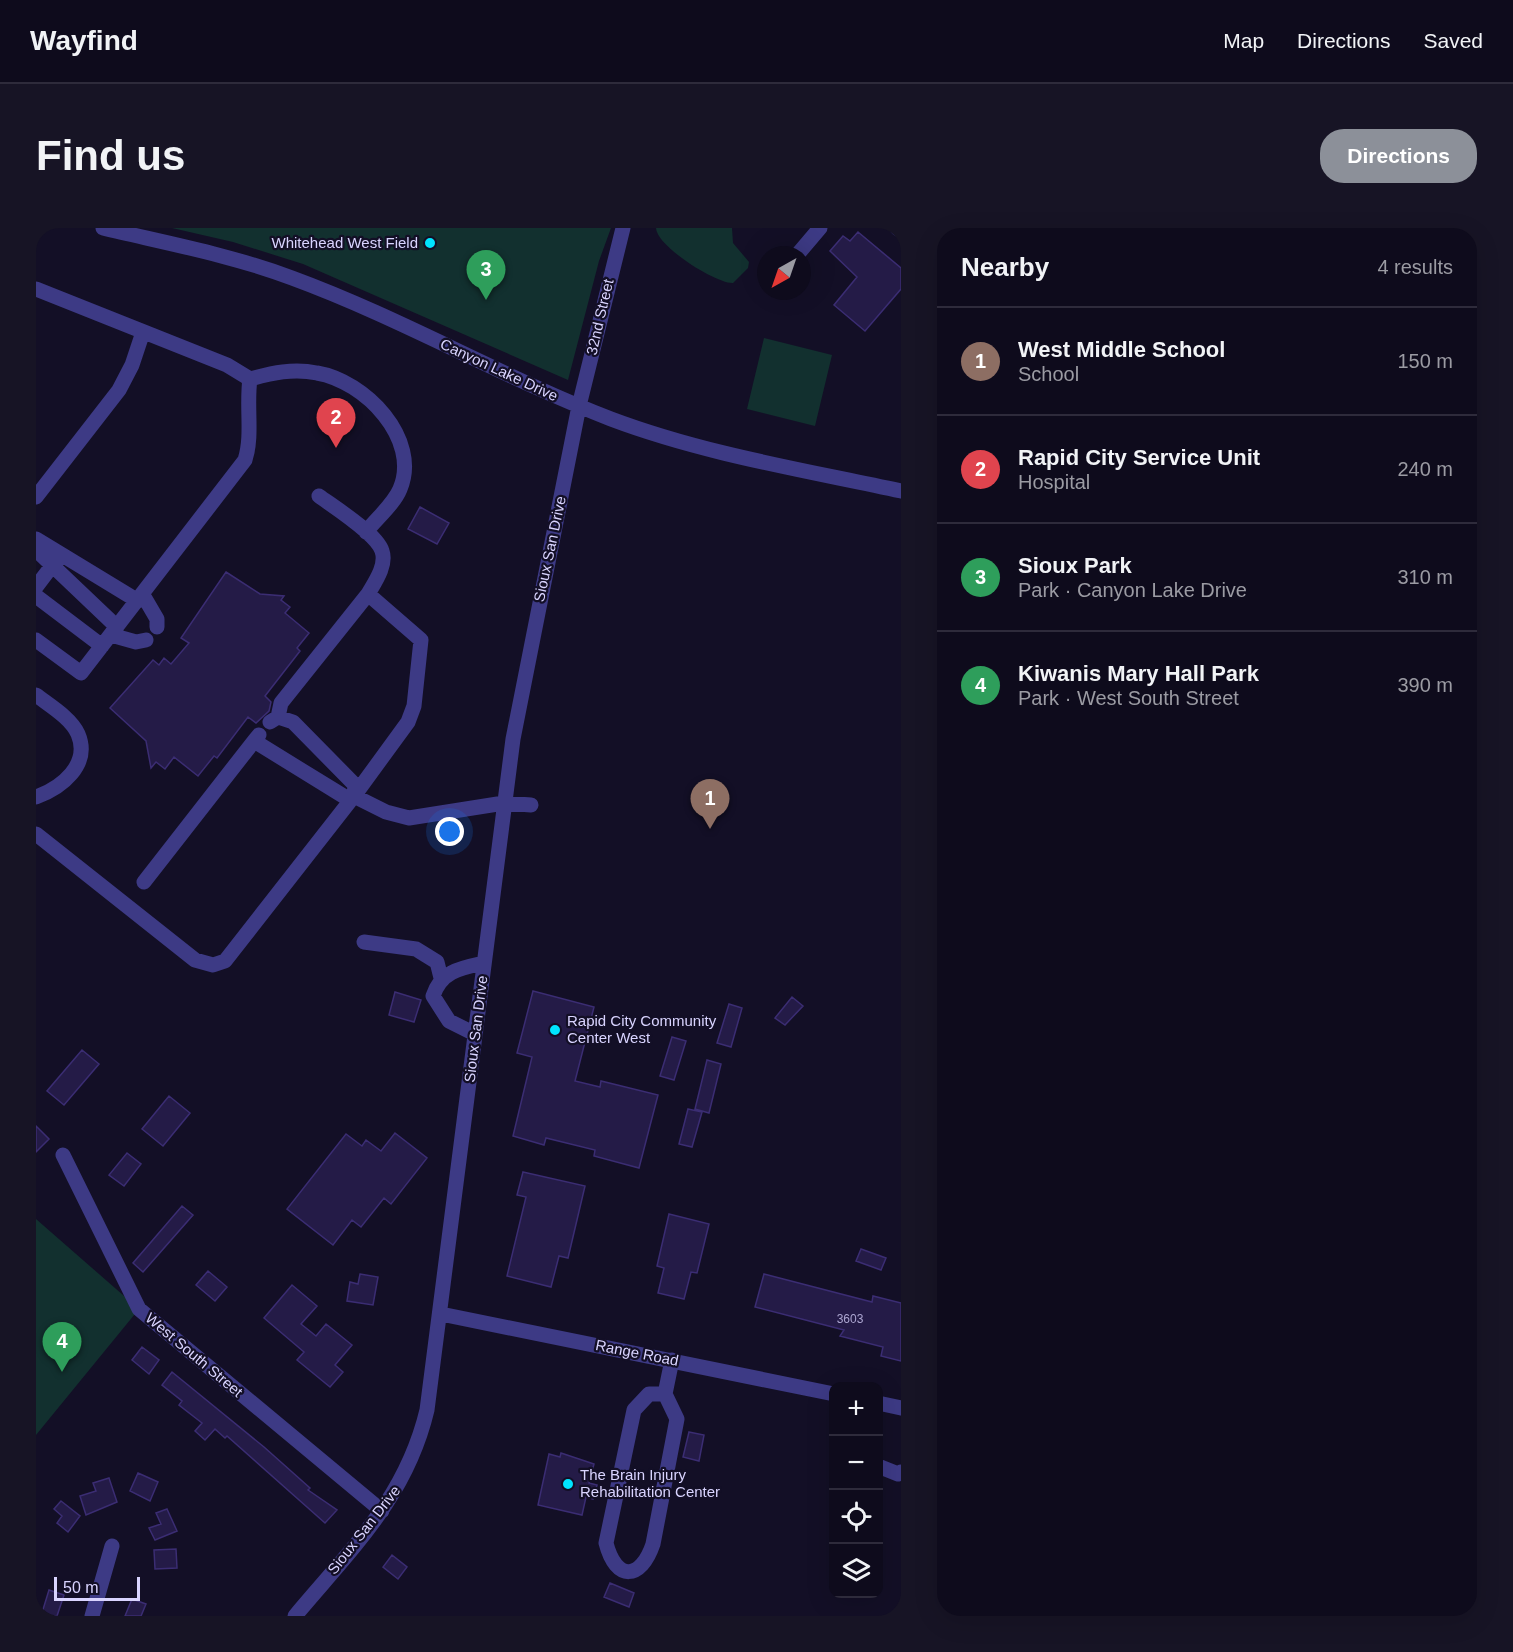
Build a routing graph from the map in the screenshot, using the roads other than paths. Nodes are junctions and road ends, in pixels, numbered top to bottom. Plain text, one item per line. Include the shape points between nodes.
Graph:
1 (103, 228) edge
2 (622, 228) edge
3 (820, 228) edge
4 (897, 228) edge
5 (901, 231) edge
6 (805, 246) edge
7 (36, 289) edge
8 (143, 332) junction
9 (250, 379) junction
10 (579, 406) junction
11 (901, 491) edge
12 (319, 496) dead end
13 (36, 497) edge
14 (366, 532) junction
15 (36, 539) edge
16 (36, 550) edge
17 (57, 560) junction
18 (36, 587) edge
19 (368, 594) junction
20 (36, 596) edge
21 (140, 598) junction
22 (157, 627) dead end
23 (110, 636) junction
24 (36, 640) edge
25 (146, 640) dead end
26 (36, 695) edge
27 (354, 796) junction
28 (36, 797) edge
29 (504, 803) junction
30 (531, 805) dead end
31 (36, 834) edge
32 (144, 882) dead end
33 (364, 942) dead end
34 (484, 963) junction
35 (441, 978) junction
36 (475, 1034) junction
37 (63, 1155) dead end
38 (441, 1314) junction
39 (672, 1360) junction
40 (829, 1393) edge
41 (665, 1394) junction
42 (883, 1404) edge
43 (901, 1408) edge
44 (883, 1468) edge
45 (901, 1472) edge
46 (382, 1511) junction
47 (112, 1546) dead end
48 (92, 1616) edge
49 (295, 1616) edge

1 - 10 street, Canyon Lake Drive via 210,253 291,278
2 - 10 street, 32nd Street
3 - 6 street
4 - 5 street
7 - 8 street
8 - 9 street via 227,365
8 - 13 street via 119,390
9 - 14 street via 280,370 319,373 350,386 390,423 401,440 406,460 400,490
9 - 21 street via 245,460
10 - 11 street, Canyon Lake Drive via 637,428 724,452
10 - 29 street, Sioux San Drive via 520,701
12 - 14 street
14 - 19 street via 382,551 379,574
15 - 17 street
16 - 17 street
17 - 18 street
17 - 21 street
17 - 23 street
19 - 27 street via 422,640 414,706 408,722
19 - 27 street via 281,704 274,719 293,722 355,785
20 - 23 street
21 - 22 street via 157,619
21 - 23 street
23 - 24 street via 81,673
23 - 25 street via 136,642
26 - 28 street via 78,734 80,753 68,781
27 - 29 street via 386,812 410,818
27 - 31 street via 225,961 213,965 195,960
27 - 32 street via 345,797 257,738
29 - 30 street
29 - 34 street, Sioux San Drive
33 - 35 street via 416,949 437,962
34 - 35 street
34 - 36 street, Sioux San Drive
35 - 36 street via 434,1001 449,1021
36 - 38 street, Sioux San Drive
37 - 46 street, West South Street via 139,1309
38 - 39 street, Range Road
38 - 46 street, Sioux San Drive via 418,1444 403,1479
39 - 40 street, Range Road
39 - 41 street
41 - 41 street via 677,1419 653,1544 638,1569 624,1572 617,1570 610,1559 606,1543 634,1410 649,1394
42 - 43 street
44 - 45 street
46 - 49 street, Sioux San Drive
47 - 48 street

